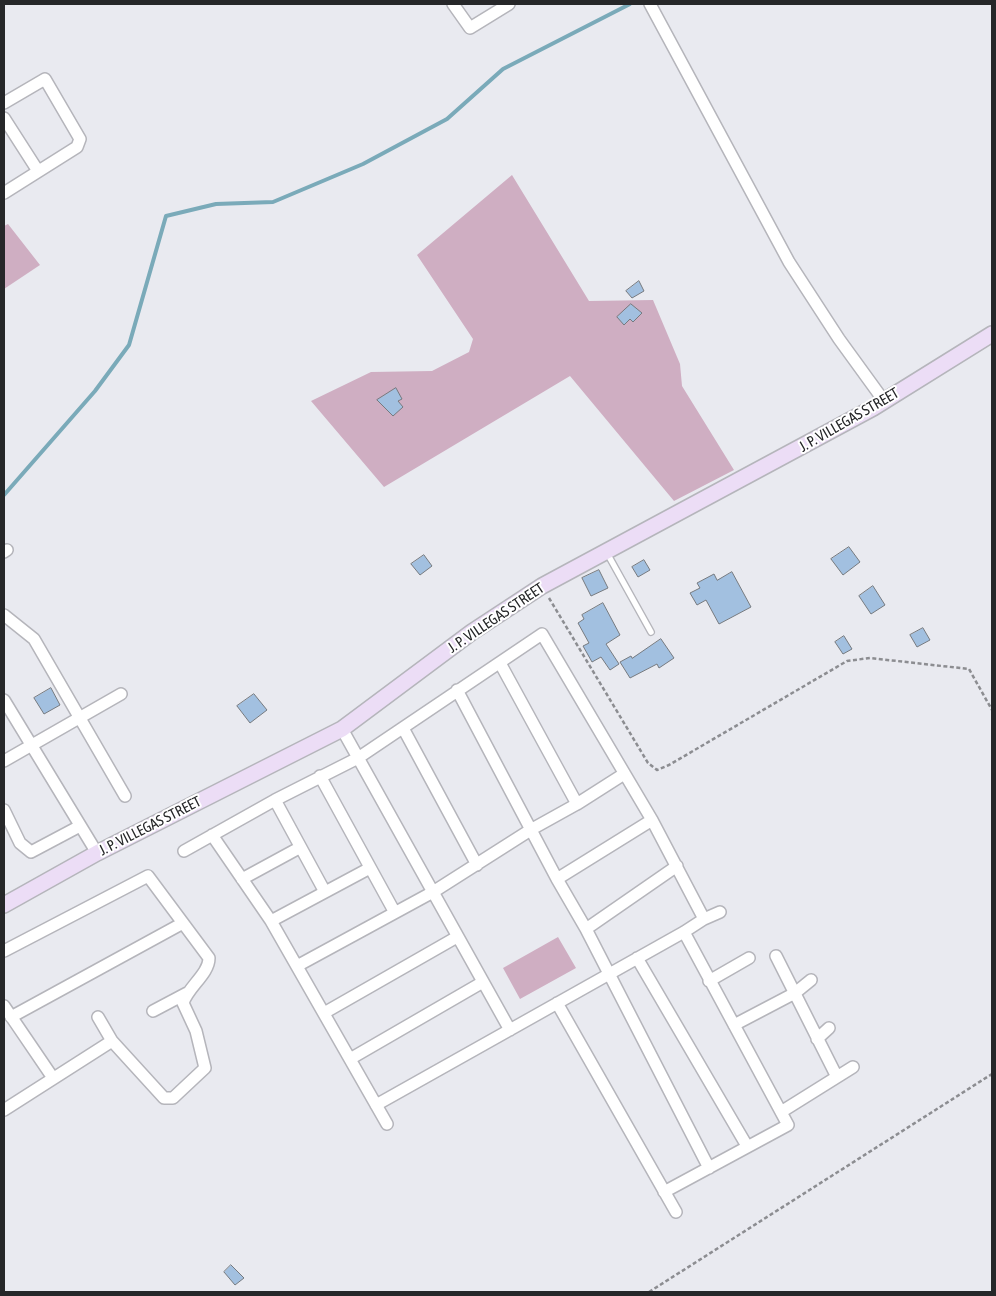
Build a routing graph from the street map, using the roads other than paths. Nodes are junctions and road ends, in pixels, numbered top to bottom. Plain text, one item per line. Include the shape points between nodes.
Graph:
1 (453, 4) edge
2 (509, 4) edge
3 (650, 4) edge
4 (4, 103) edge
5 (4, 118) edge
6 (38, 172) junction
7 (4, 193) edge
8 (992, 334) edge
9 (884, 401) junction
10 (606, 551) junction
11 (4, 615) edge
12 (651, 632) dead end
13 (500, 663) junction
14 (457, 690) junction
15 (121, 694) dead end
16 (4, 700) edge
17 (81, 717) junction
18 (402, 728) junction
19 (342, 729) junction
20 (31, 745) junction
21 (358, 758) junction
22 (4, 761) edge
23 (624, 774) junction
24 (320, 776) junction
25 (125, 796) dead end
26 (275, 800) junction
27 (577, 804) junction
28 (4, 810) edge
29 (652, 820) junction
30 (80, 826) junction
31 (532, 829) junction
32 (212, 835) junction
33 (299, 848) junction
34 (184, 851) dead end
35 (96, 853) junction
36 (478, 865) junction
37 (677, 866) junction
38 (370, 868) junction
39 (242, 879) junction
40 (557, 879) junction
41 (325, 892) junction
42 (433, 892) junction
43 (4, 905) edge
44 (394, 911) junction
45 (720, 912) dead end
46 (704, 919) junction
47 (272, 921) junction
48 (183, 923) junction
49 (586, 929) junction
50 (684, 932) junction
51 (458, 937) junction
52 (4, 951) edge
53 (776, 956) dead end
54 (637, 958) junction
55 (749, 958) dead end
56 (297, 966) junction
57 (608, 974) junction
58 (811, 980) dead end
59 (709, 981) junction
60 (483, 982) junction
61 (186, 993) junction
62 (795, 993) junction
63 (557, 1003) junction
64 (4, 1006) edge
65 (153, 1011) dead end
66 (324, 1013) junction
67 (98, 1016) dead end
68 (11, 1017) junction
69 (734, 1025) junction
70 (829, 1028) dead end
71 (510, 1030) junction
72 (817, 1038) junction
73 (112, 1041) junction
74 (350, 1059) junction
75 (853, 1067) dead end
76 (837, 1077) junction
77 (53, 1078) junction
78 (376, 1105) junction
79 (4, 1110) edge
80 (782, 1112) junction
81 (387, 1124) dead end
82 (747, 1146) junction
83 (709, 1168) junction
84 (664, 1192) junction
85 (676, 1212) dead end

1 - 2 street via 470,28
3 - 9 street via 789,262
4 - 6 street via 45,80 78,132 77,147
5 - 6 street
6 - 7 street
8 - 9 street, J. P. VILLEGAS STREET
9 - 10 street, J. P. VILLEGAS STREET
10 - 12 lane
10 - 19 street, J. P. VILLEGAS STREET via 542,586 472,632
11 - 17 street via 34,639
13 - 14 street
13 - 23 street via 542,634
13 - 27 street
14 - 18 street
14 - 31 street
15 - 17 street
16 - 20 street
17 - 20 street
17 - 25 street
18 - 21 street
18 - 36 street
19 - 21 street
19 - 35 street, J. P. VILLEGAS STREET
20 - 22 street
20 - 30 street
21 - 24 street
21 - 42 street
23 - 27 street
23 - 29 street
24 - 26 street
24 - 38 street
26 - 32 street
26 - 33 street
27 - 31 street
28 - 30 street via 20,842 31,852
29 - 37 street
29 - 40 street
30 - 35 street
31 - 36 street
31 - 40 street
32 - 34 street
32 - 39 street
33 - 39 street
33 - 41 street
35 - 43 street, J. P. VILLEGAS STREET
36 - 42 street
37 - 46 street
37 - 49 street
38 - 41 street
38 - 44 street
39 - 47 street
40 - 49 street
41 - 47 street
42 - 44 street
42 - 51 street
44 - 56 street
45 - 46 street
46 - 50 street
47 - 56 street
48 - 52 street via 148,876
48 - 61 street via 209,958 209,965
48 - 68 street
49 - 57 street
50 - 54 street
50 - 59 street
51 - 60 street
51 - 66 street
53 - 62 street
54 - 57 street
54 - 82 street
55 - 59 street
56 - 66 street
57 - 63 street
57 - 83 street
58 - 62 street
59 - 69 street
60 - 71 street
60 - 74 street
61 - 65 street
61 - 73 street via 183,1004 196,1032 205,1068 173,1098 164,1098
62 - 69 street
62 - 72 street
63 - 71 street
63 - 84 street
64 - 68 street
66 - 74 street
67 - 73 street
68 - 77 street
69 - 80 street
70 - 72 street
71 - 78 street
72 - 76 street
73 - 77 street
74 - 78 street
75 - 76 street
76 - 80 street
77 - 79 street
78 - 81 street
80 - 82 street via 788,1125
82 - 83 street
83 - 84 street
84 - 85 street

